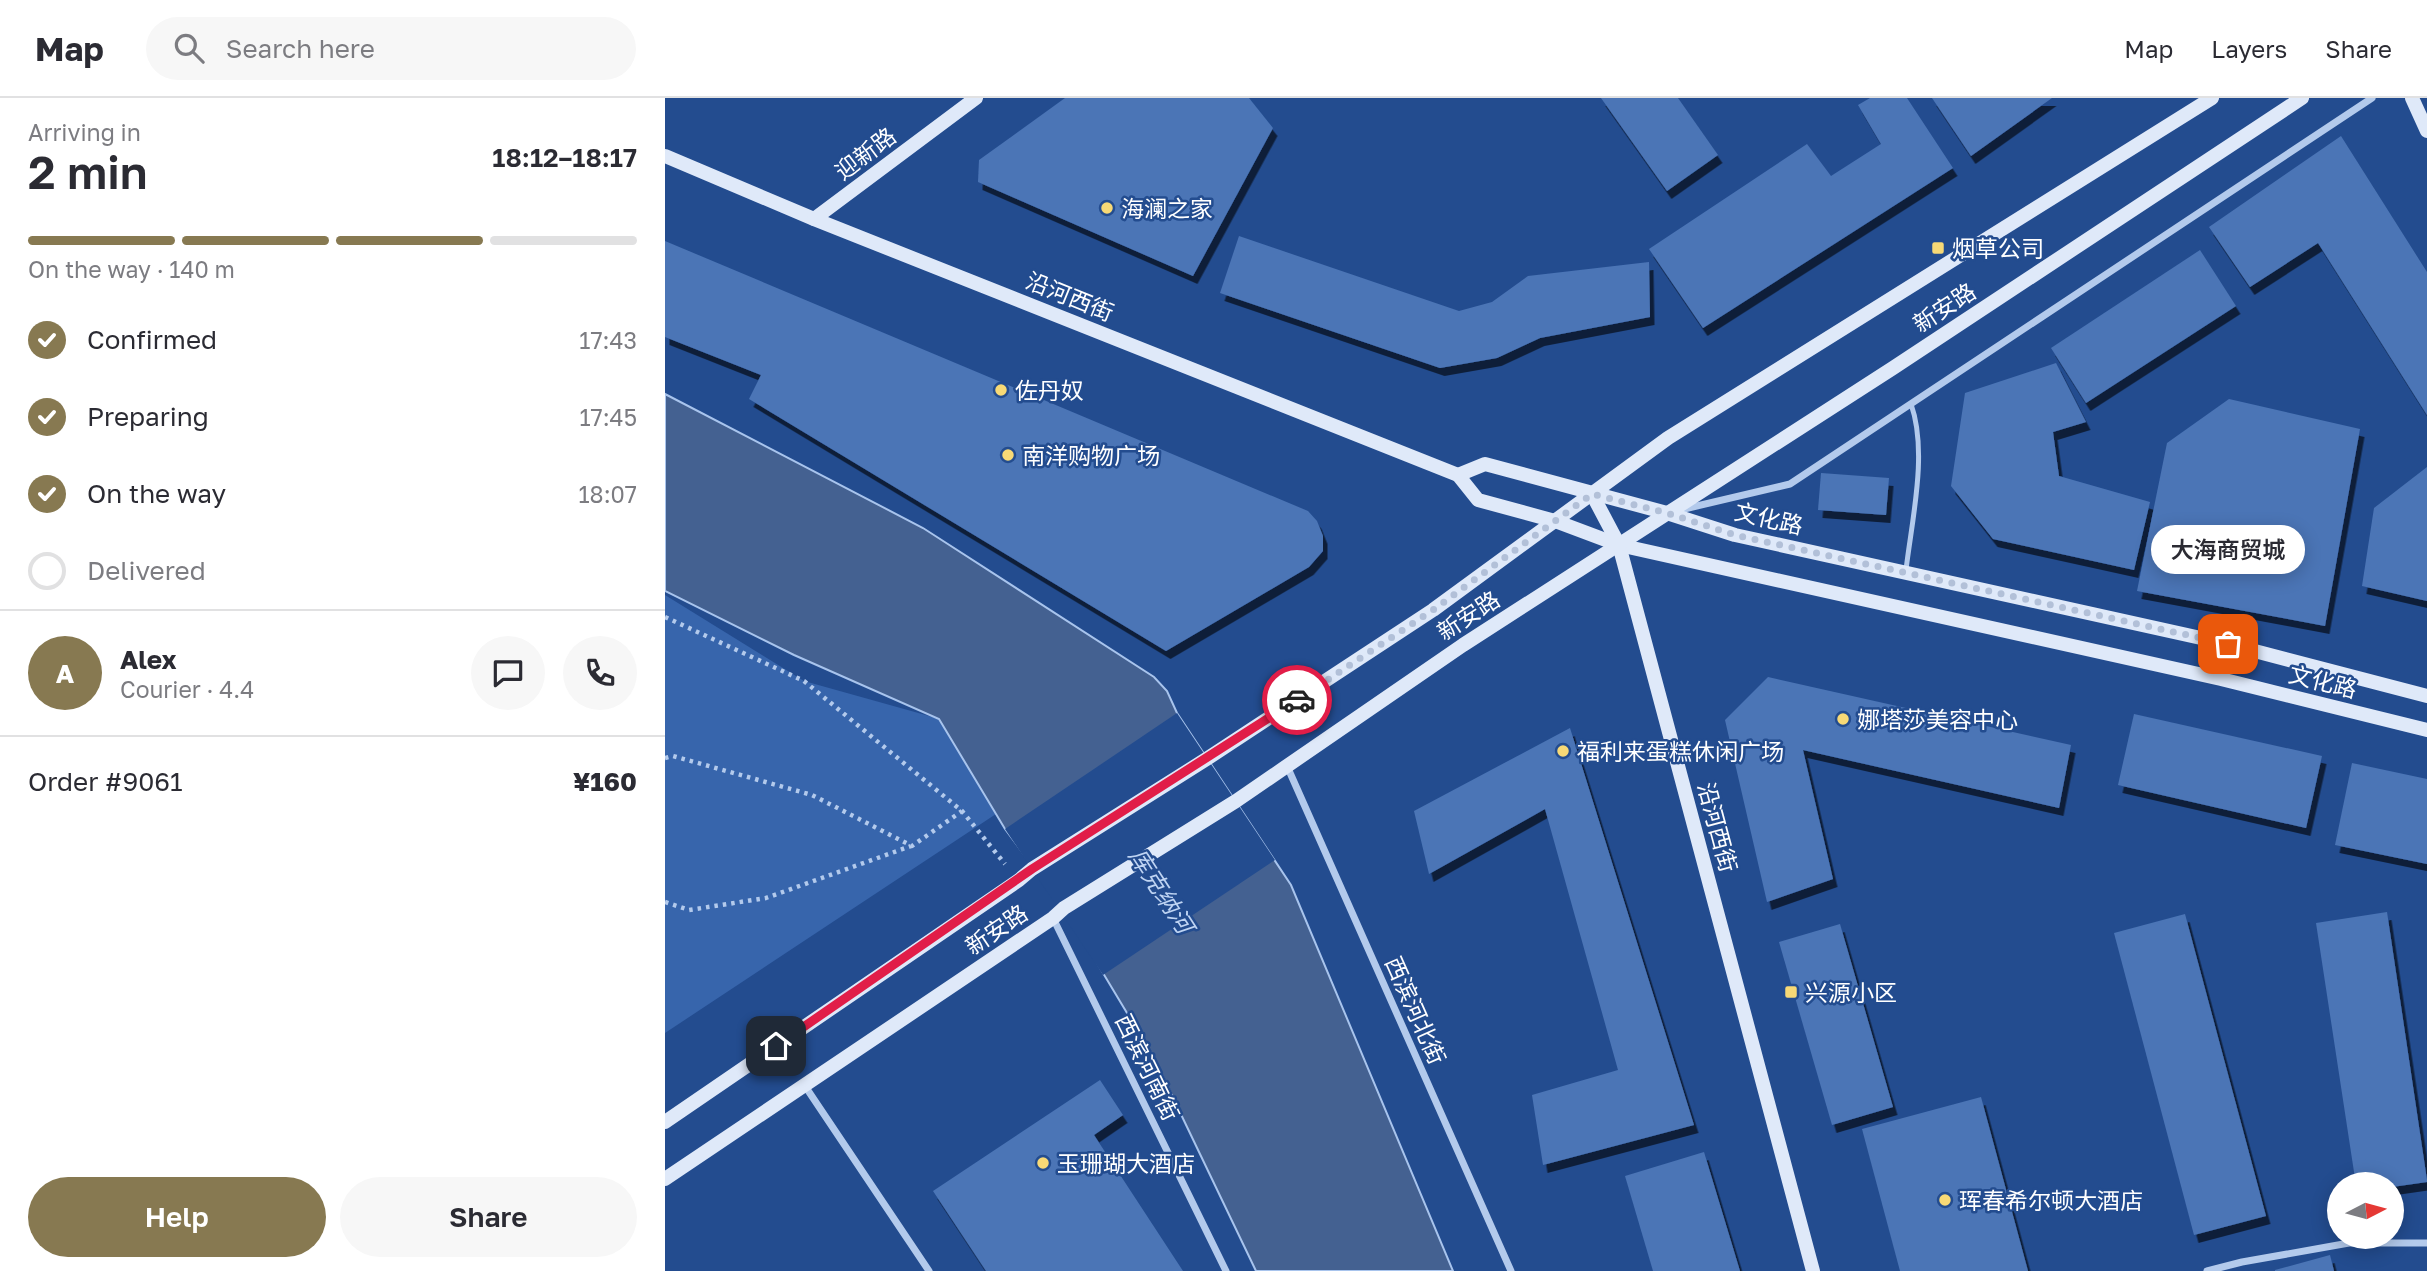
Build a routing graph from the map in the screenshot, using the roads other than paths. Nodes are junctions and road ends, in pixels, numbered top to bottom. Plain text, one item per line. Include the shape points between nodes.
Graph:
1 (976, 98) edge
2 (2212, 98) edge
3 (2302, 98) edge
4 (2372, 98) edge
5 (2412, 98) edge
6 (2427, 131) edge
7 (665, 156) edge
8 (814, 219) junction
9 (1911, 404) junction
10 (1458, 475) junction
11 (1592, 494) junction
12 (1667, 513) junction
13 (1555, 521) junction
14 (1619, 545) junction
15 (1906, 573) junction
16 (2427, 696) edge
17 (2427, 730) edge
18 (1286, 765) junction
19 (1059, 913) junction
20 (805, 1086) junction
21 (665, 1122) edge
22 (665, 1179) edge
23 (2427, 1243) edge
24 (929, 1271) edge
25 (1226, 1271) edge
26 (1511, 1271) edge
27 (1813, 1271) edge
28 (2207, 1271) edge

1 - 8 main road, 迎新路
2 - 11 main road, 新安路 via 1668,438
3 - 12 main road, 新安路
4 - 9 street
5 - 6 main road
7 - 8 main road, 沿河西街
8 - 10 main road, 沿河西街
9 - 12 street via 1790,484
9 - 15 lane via 1920,446
10 - 11 main road via 1485,464
10 - 13 main road, 沿河西街 via 1478,500
11 - 12 main road, 文化路
11 - 13 main road, 新安路
11 - 14 main road, 沿河西街
12 - 14 main road, 新安路
12 - 15 main road, 文化路 via 1735,535
13 - 14 main road, 文化路
13 - 21 main road, 新安路 via 1433,610 1032,869
14 - 17 main road, 文化路 via 2221,679
14 - 18 main road, 新安路
14 - 27 main road, 沿河西街
15 - 16 main road, 文化路 via 2228,644
18 - 19 main road, 新安路
18 - 26 street, 西滨河北街
19 - 20 main road, 新安路
19 - 25 street, 西滨河南街
20 - 22 main road, 新安路
20 - 24 street
23 - 28 street via 2349,1243

